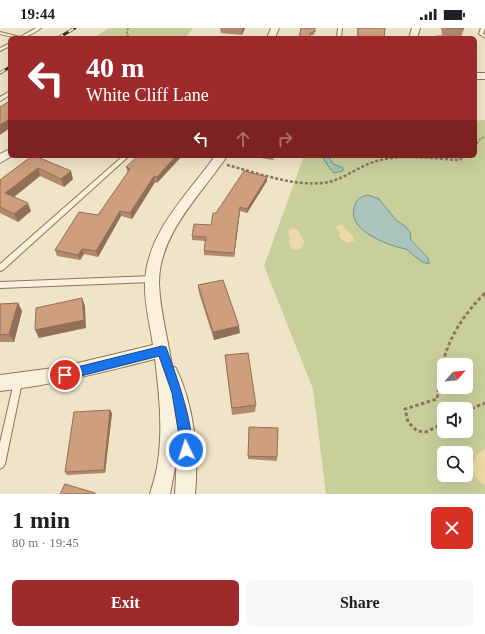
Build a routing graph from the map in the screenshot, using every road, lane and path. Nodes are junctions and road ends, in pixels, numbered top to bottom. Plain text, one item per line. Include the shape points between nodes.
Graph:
1 (39, 28) edge
2 (483, 28) edge
3 (0, 33) edge
4 (12, 36) edge
5 (24, 36) edge
6 (485, 37) edge
7 (485, 137) edge
8 (477, 143) edge
9 (124, 158) edge
10 (396, 158) edge
11 (396, 158) edge
12 (462, 158) edge
13 (219, 159) edge
14 (0, 268) edge
15 (152, 279) junction
16 (0, 285) edge
17 (485, 293) edge
18 (162, 350) junction
19 (18, 382) junction
20 (0, 383) edge
21 (485, 403) edge
22 (473, 408) edge
23 (437, 426) edge
24 (0, 464) edge
25 (160, 494) edge
26 (185, 494) edge

1 - 5 lane
2 - 6 lane via 481,34
3 - 4 lane
7 - 8 path
9 - 14 lane
10 - 13 path via 378,160 318,183 292,180
11 - 12 path
13 - 15 street via 165,232
15 - 16 lane
15 - 18 street via 156,324
17 - 23 path via 457,327 446,349 437,398 432,402 405,409 404,416 409,427 418,432 426,432
18 - 19 street via 65,375
18 - 25 street via 170,413 168,460
18 - 26 street via 177,393 186,437
19 - 20 street
19 - 24 lane
21 - 22 path

